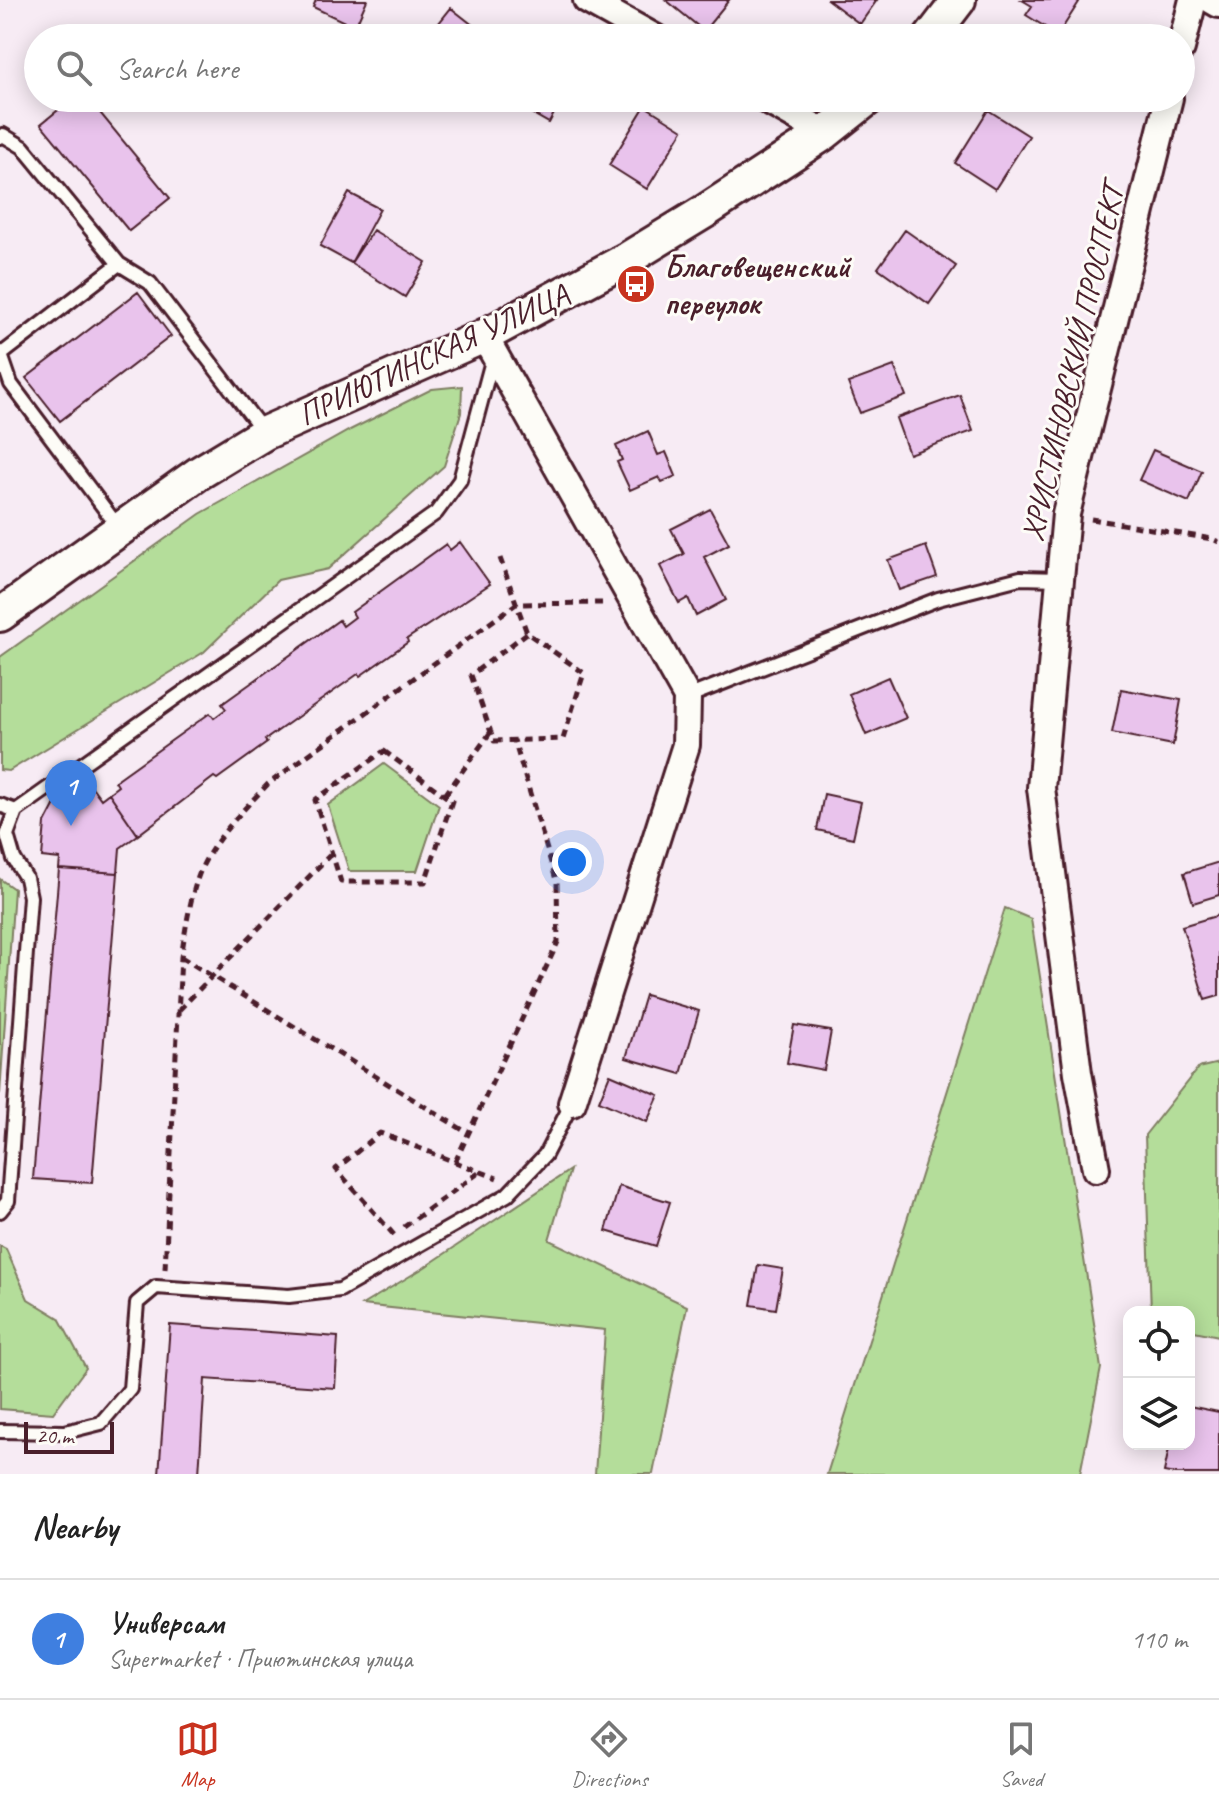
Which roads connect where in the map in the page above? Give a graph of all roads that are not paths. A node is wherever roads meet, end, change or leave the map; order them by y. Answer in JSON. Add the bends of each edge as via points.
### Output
{"nodes":[{"id":1,"x":587,"y":0,"type":"edge"},
{"id":2,"x":959,"y":0,"type":"edge"},
{"id":3,"x":1193,"y":0,"type":"edge"},
{"id":4,"x":1212,"y":0,"type":"edge"},
{"id":5,"x":1219,"y":4,"type":"edge"},
{"id":6,"x":630,"y":24,"type":"edge"},
{"id":7,"x":941,"y":24,"type":"edge"},
{"id":8,"x":1187,"y":24,"type":"edge"},
{"id":9,"x":788,"y":112,"type":"edge"},
{"id":10,"x":851,"y":112,"type":"edge"},
{"id":11,"x":1166,"y":112,"type":"edge"},
{"id":12,"x":825,"y":133,"type":"junction"},
{"id":13,"x":0,"y":137,"type":"edge"},
{"id":14,"x":119,"y":264,"type":"junction"},
{"id":15,"x":489,"y":345,"type":"junction"},
{"id":16,"x":1,"y":353,"type":"edge"},
{"id":17,"x":265,"y":433,"type":"junction"},
{"id":18,"x":119,"y":528,"type":"junction"},
{"id":19,"x":1060,"y":579,"type":"junction"},
{"id":20,"x":0,"y":615,"type":"edge"},
{"id":21,"x":687,"y":697,"type":"junction"},
{"id":22,"x":0,"y":805,"type":"edge"},
{"id":23,"x":16,"y":811,"type":"junction"},
{"id":24,"x":572,"y":1103,"type":"joint"},
{"id":25,"x":1096,"y":1169,"type":"dead end"},
{"id":26,"x":0,"y":1211,"type":"edge"},
{"id":27,"x":0,"y":1431,"type":"edge"}],
"edges":[{"from":1,"to":6,"type":"street"},
{"from":2,"to":7,"type":"street"},
{"from":3,"to":8,"type":"street"},
{"from":4,"to":5,"type":"street"},
{"from":9,"to":12,"type":"street"},
{"from":10,"to":12,"type":"street","name":"ПРИЮТИНСКАЯ УЛИЦА"},
{"from":11,"to":19,"type":"street","name":"ХРИСТИНОВСКИЙ ПРОСПЕКТ","via":[[1066,514]]},
{"from":12,"to":15,"type":"street","name":"ПРИЮТИНСКАЯ УЛИЦА"},
{"from":13,"to":14,"type":"lane","via":[[23,147]]},
{"from":14,"to":16,"type":"lane"},
{"from":14,"to":17,"type":"lane","via":[[150,283]]},
{"from":15,"to":17,"type":"street","name":"ПРИЮТИНСКАЯ УЛИЦА"},
{"from":15,"to":21,"type":"street"},
{"from":15,"to":23,"type":"lane","via":[[460,480],[436,513]]},
{"from":16,"to":18,"type":"lane","via":[[11,384]]},
{"from":17,"to":18,"type":"street","name":"ПРИЮТИНСКАЯ УЛИЦА"},
{"from":18,"to":20,"type":"street","name":"ПРИЮТИНСКАЯ УЛИЦА"},
{"from":19,"to":21,"type":"lane","via":[[1020,578],[938,599]]},
{"from":19,"to":25,"type":"street","name":"ХРИСТИНОВСКИЙ ПРОСПЕКТ","via":[[1041,788],[1078,1073]]},
{"from":21,"to":24,"type":"street","via":[[686,745]]},
{"from":22,"to":23,"type":"lane"},
{"from":23,"to":26,"type":"lane","via":[[7,835],[30,897],[8,1201]]},
{"from":24,"to":27,"type":"lane","via":[[545,1155],[507,1195],[340,1290],[289,1296],[156,1287],[137,1303],[130,1389],[101,1423],[65,1432]]}]}
